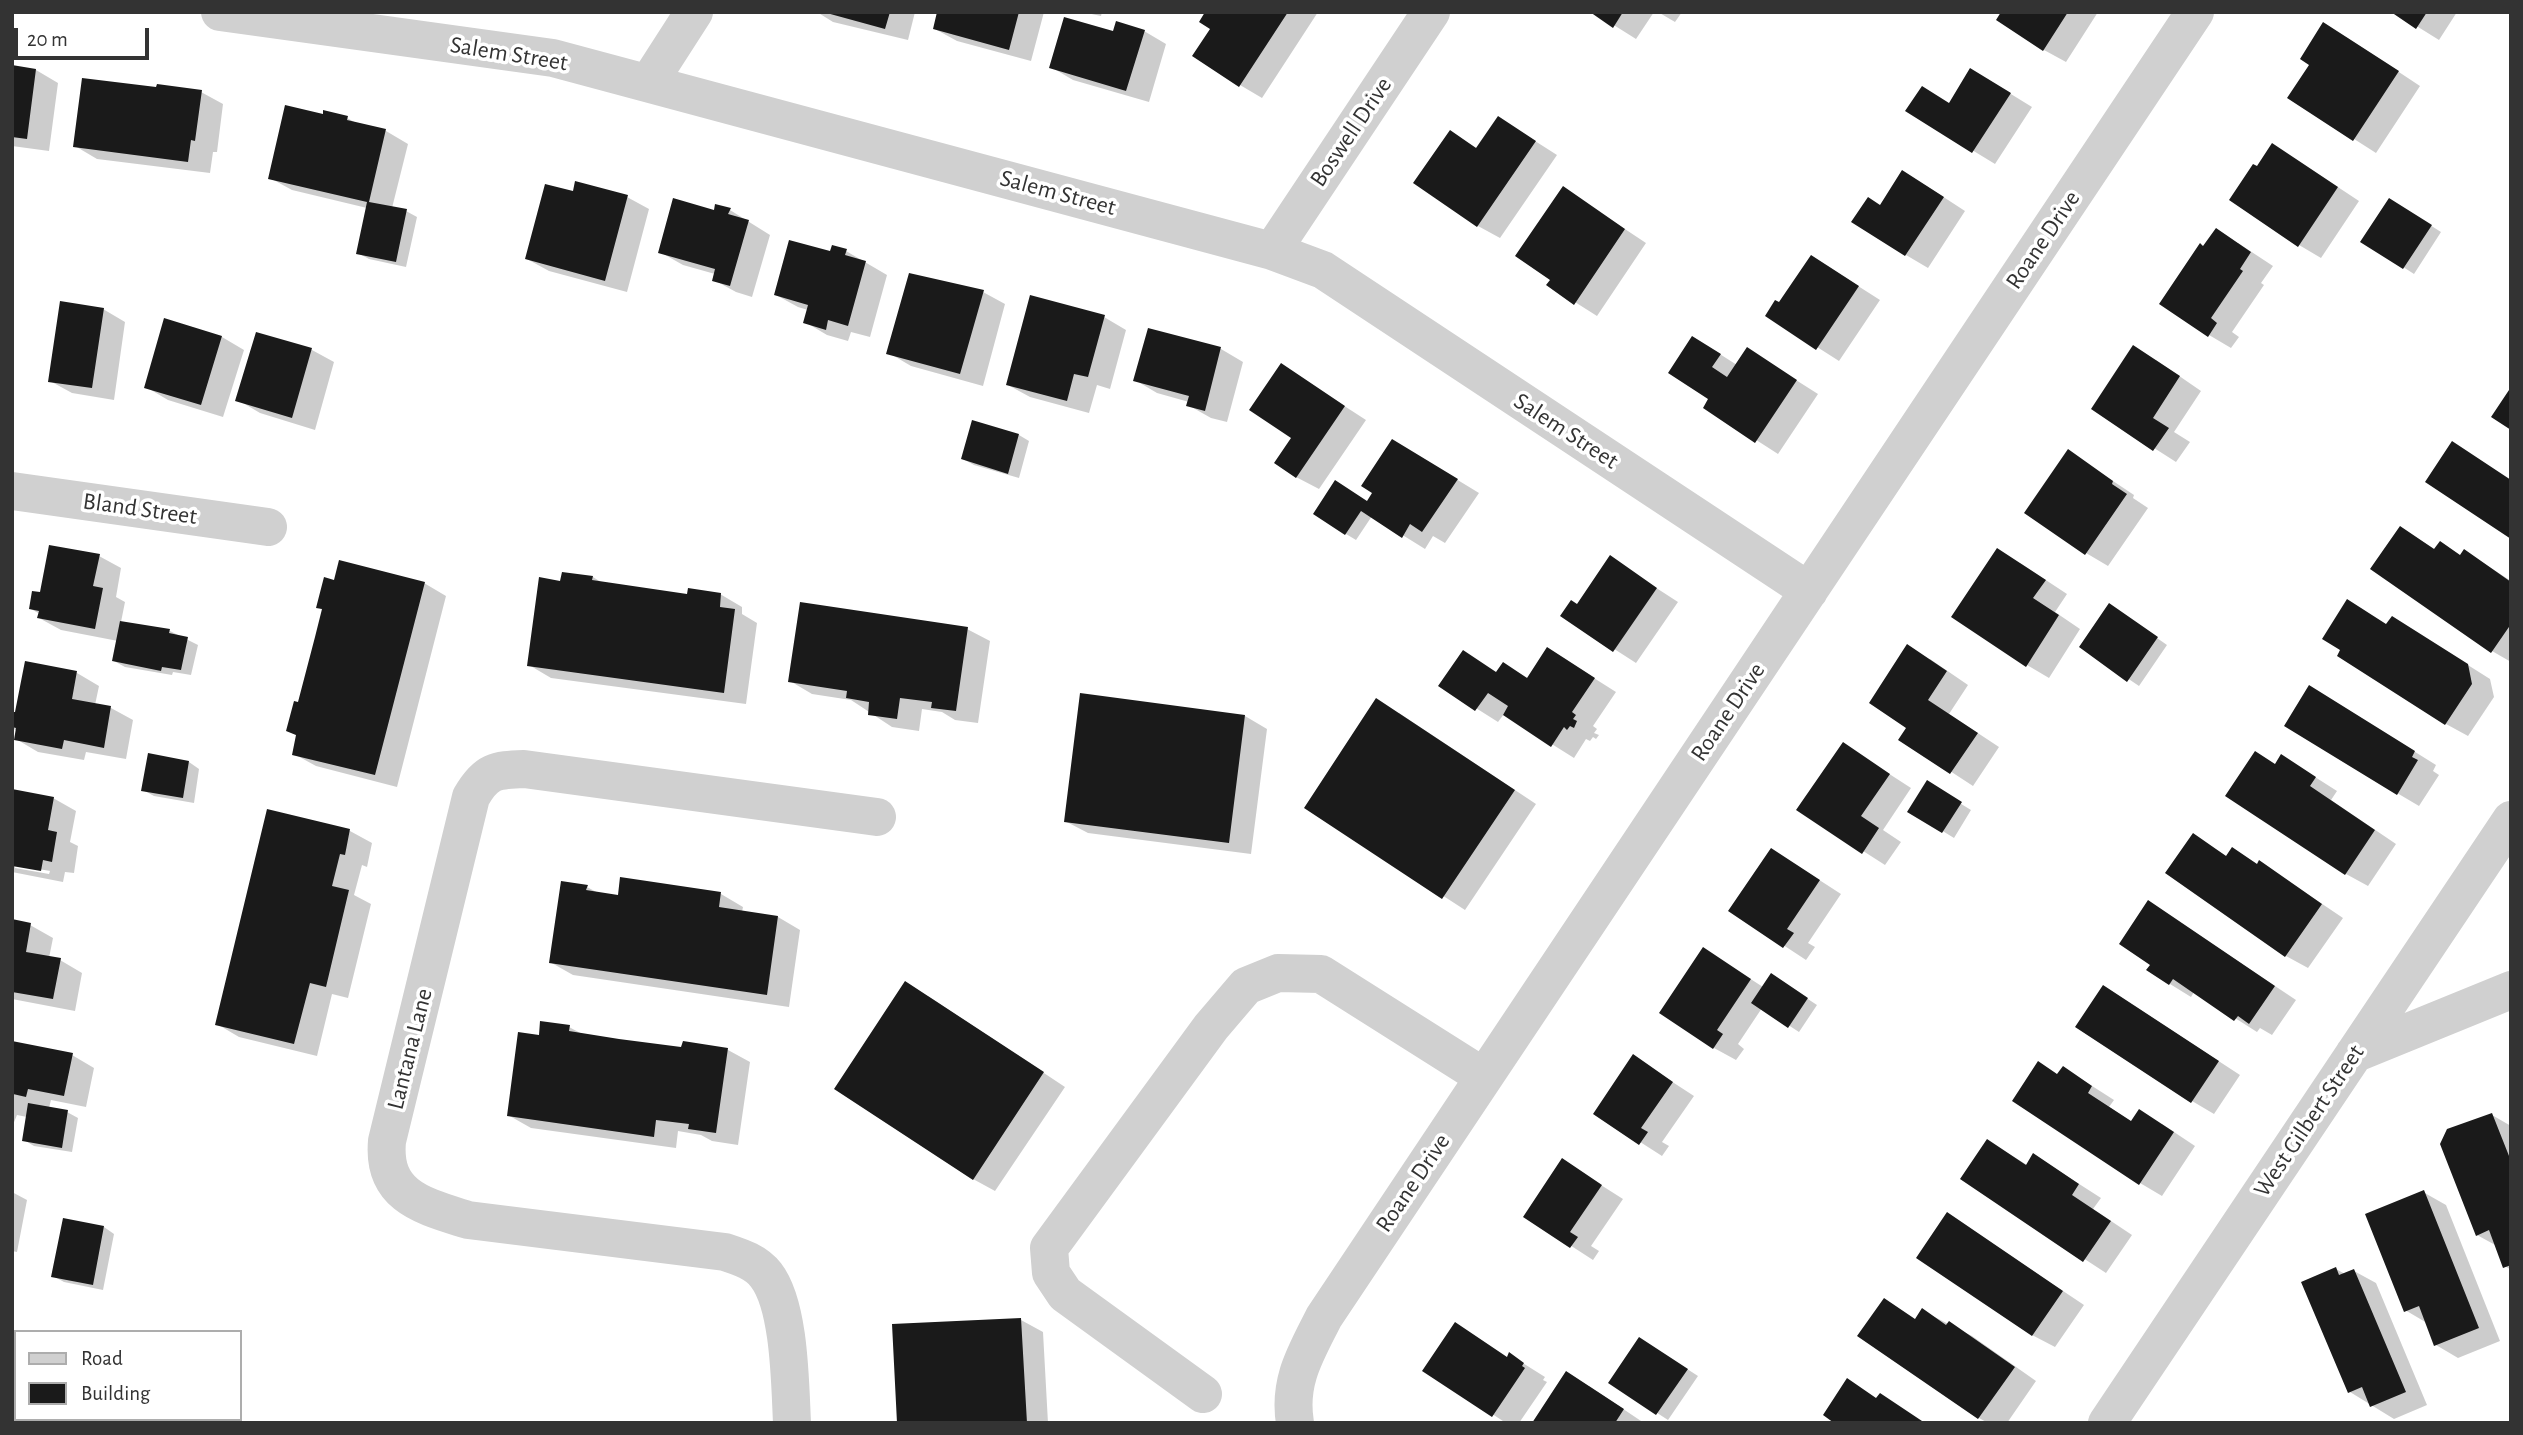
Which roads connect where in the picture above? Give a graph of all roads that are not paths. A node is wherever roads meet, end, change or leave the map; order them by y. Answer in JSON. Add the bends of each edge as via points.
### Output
{"nodes":[{"id":1,"x":220,"y":12,"type":"edge"},
{"id":2,"x":694,"y":12,"type":"edge"},
{"id":3,"x":1431,"y":12,"type":"edge"},
{"id":4,"x":2195,"y":12,"type":"edge"},
{"id":5,"x":649,"y":82,"type":"junction"},
{"id":6,"x":1272,"y":251,"type":"junction"},
{"id":7,"x":12,"y":491,"type":"edge"},
{"id":8,"x":268,"y":527,"type":"dead end"},
{"id":9,"x":1809,"y":591,"type":"junction"},
{"id":10,"x":877,"y":817,"type":"dead end"},
{"id":11,"x":2511,"y":820,"type":"edge"},
{"id":12,"x":2511,"y":990,"type":"edge"},
{"id":13,"x":2354,"y":1054,"type":"junction"},
{"id":14,"x":1484,"y":1077,"type":"junction"},
{"id":15,"x":1203,"y":1394,"type":"dead end"},
{"id":16,"x":792,"y":1423,"type":"edge"},
{"id":17,"x":1295,"y":1423,"type":"edge"},
{"id":18,"x":2108,"y":1423,"type":"edge"}],
"edges":[{"from":1,"to":5,"type":"street","name":"Salem Street","via":[[553,58]]},
{"from":2,"to":5,"type":"street"},
{"from":3,"to":6,"type":"street","name":"Boswell Drive"},
{"from":4,"to":9,"type":"street","name":"Roane Drive"},
{"from":5,"to":6,"type":"street","name":"Salem Street"},
{"from":6,"to":9,"type":"street","name":"Salem Street","via":[[1323,270]]},
{"from":7,"to":8,"type":"street","name":"Bland Street"},
{"from":9,"to":14,"type":"street","name":"Roane Drive"},
{"from":10,"to":16,"type":"street","name":"Lantana Lane","via":[[524,769],[492,772],[471,797],[387,1141],[386,1161],[392,1179],[409,1197],[435,1210],[468,1220],[724,1252],[747,1259],[766,1275],[777,1298],[788,1350]]},
{"from":11,"to":13,"type":"street","name":"West Gilbert Street"},
{"from":12,"to":13,"type":"street"},
{"from":13,"to":18,"type":"street","name":"West Gilbert Street"},
{"from":14,"to":15,"type":"street","via":[[1321,974],[1278,973],[1246,986],[1049,1248],[1051,1273],[1065,1294]]},
{"from":14,"to":17,"type":"street","name":"Roane Drive","via":[[1324,1317],[1297,1369]]}]}
